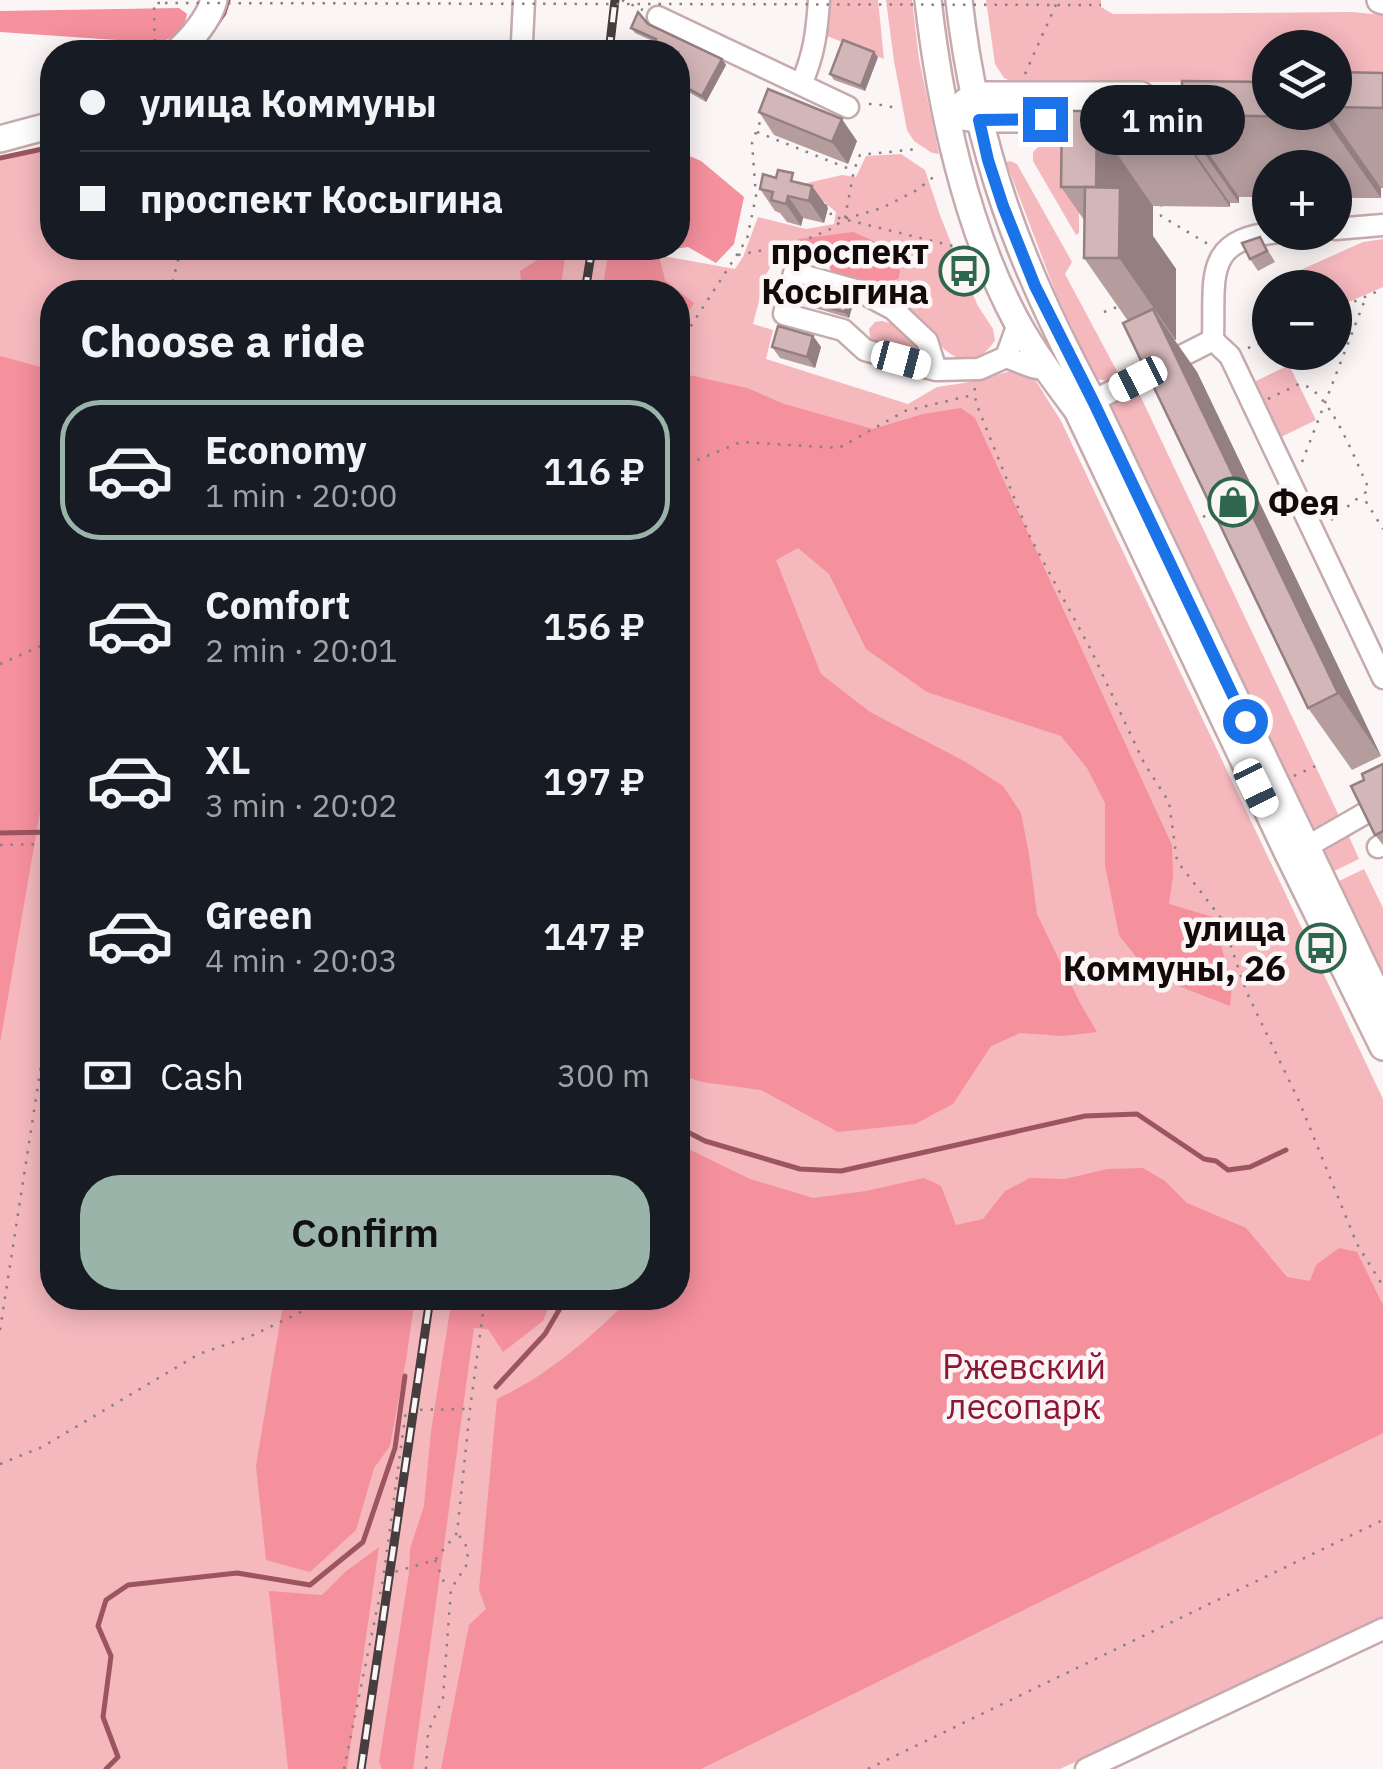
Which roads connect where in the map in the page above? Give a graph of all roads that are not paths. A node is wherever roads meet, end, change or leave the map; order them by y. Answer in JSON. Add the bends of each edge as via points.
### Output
{"nodes":[{"id":1,"x":214,"y":0,"type":"edge"},
{"id":2,"x":524,"y":0,"type":"edge"},
{"id":3,"x":818,"y":0,"type":"edge"},
{"id":4,"x":928,"y":0,"type":"edge"},
{"id":5,"x":959,"y":0,"type":"edge"},
{"id":6,"x":658,"y":17,"type":"road end"},
{"id":7,"x":191,"y":40,"type":"edge"},
{"id":8,"x":522,"y":40,"type":"edge"},
{"id":9,"x":801,"y":84,"type":"junction"},
{"id":10,"x":1172,"y":96,"type":"edge"},
{"id":11,"x":848,"y":107,"type":"road end"},
{"id":12,"x":977,"y":107,"type":"junction"},
{"id":13,"x":948,"y":115,"type":"junction"},
{"id":14,"x":1149,"y":119,"type":"edge"},
{"id":15,"x":40,"y":128,"type":"edge"},
{"id":16,"x":0,"y":139,"type":"edge"},
{"id":17,"x":1383,"y":225,"type":"edge"},
{"id":18,"x":1352,"y":227,"type":"edge"},
{"id":19,"x":1252,"y":236,"type":"edge"},
{"id":20,"x":1018,"y":324,"type":"junction"},
{"id":21,"x":1213,"y":340,"type":"junction"},
{"id":22,"x":1006,"y":357,"type":"junction"},
{"id":23,"x":936,"y":370,"type":"junction"},
{"id":24,"x":1047,"y":370,"type":"junction"},
{"id":25,"x":1093,"y":401,"type":"junction"},
{"id":26,"x":1383,"y":678,"type":"edge"},
{"id":27,"x":1383,"y":803,"type":"edge"},
{"id":28,"x":1298,"y":852,"type":"junction"},
{"id":29,"x":1383,"y":1006,"type":"edge"},
{"id":30,"x":1383,"y":1047,"type":"edge"},
{"id":31,"x":1383,"y":1629,"type":"edge"},
{"id":32,"x":1086,"y":1769,"type":"edge"}],
"edges":[{"from":1,"to":7,"type":"main road"},
{"from":2,"to":8,"type":"street"},
{"from":3,"to":9,"type":"street","via":[[816,42]]},
{"from":4,"to":13,"type":"main road"},
{"from":5,"to":12,"type":"main road"},
{"from":6,"to":9,"type":"street"},
{"from":9,"to":11,"type":"street"},
{"from":10,"to":12,"type":"main road"},
{"from":12,"to":13,"type":"main road"},
{"from":12,"to":14,"type":"main road"},
{"from":12,"to":25,"type":"main road","via":[[1024,262]]},
{"from":13,"to":20,"type":"main road","via":[[971,213]]},
{"from":15,"to":16,"type":"main road"},
{"from":17,"to":18,"type":"street"},
{"from":19,"to":21,"type":"street","via":[[1223,252]]},
{"from":20,"to":22,"type":"street"},
{"from":20,"to":24,"type":"main road"},
{"from":21,"to":25,"type":"street"},
{"from":21,"to":26,"type":"street","via":[[1230,356]]},
{"from":22,"to":23,"type":"street","via":[[978,370]]},
{"from":22,"to":24,"type":"street"},
{"from":23,"to":23,"type":"street","via":[[927,341],[892,309],[794,273],[784,314],[821,317],[866,350]]},
{"from":24,"to":28,"type":"main road","via":[[1077,410]]},
{"from":25,"to":28,"type":"main road"},
{"from":27,"to":28,"type":"street"},
{"from":28,"to":29,"type":"main road"},
{"from":28,"to":30,"type":"main road"},
{"from":31,"to":32,"type":"street"}]}
